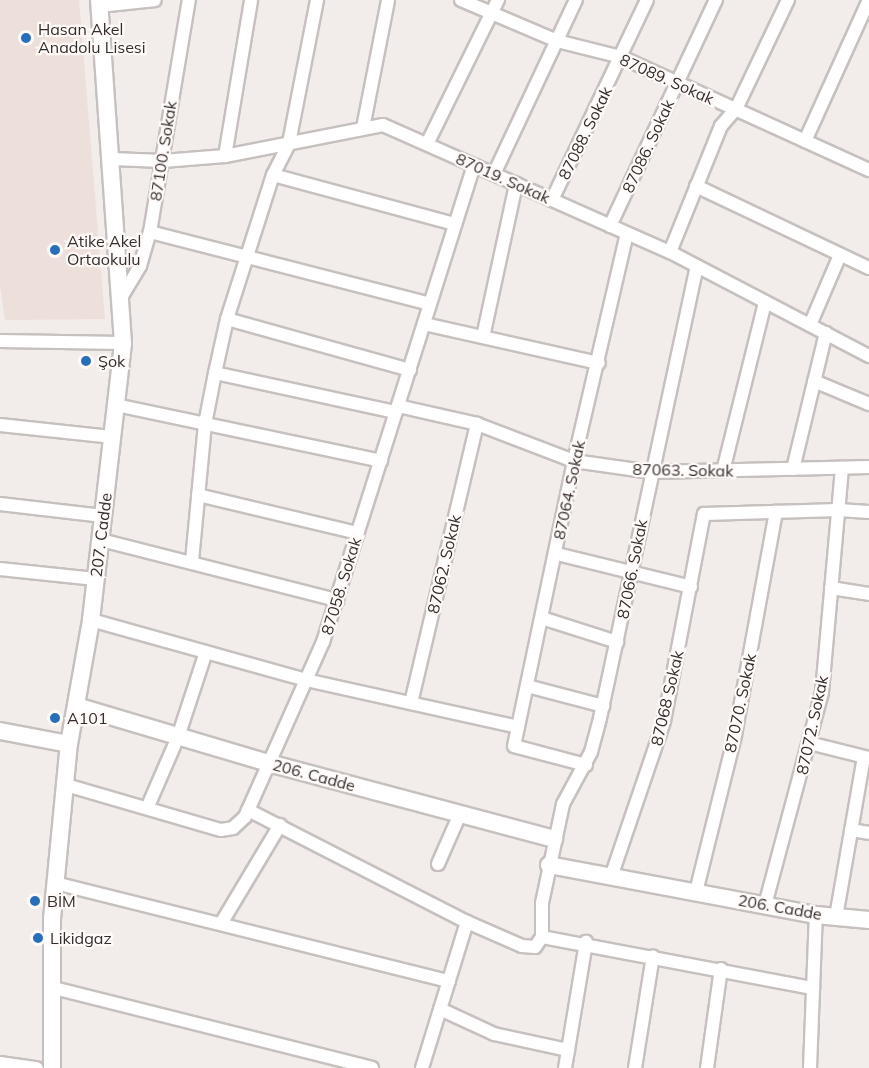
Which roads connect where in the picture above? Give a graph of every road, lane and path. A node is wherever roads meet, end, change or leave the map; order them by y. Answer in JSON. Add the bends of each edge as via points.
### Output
{"nodes":[{"id":1,"x":154,"y":0,"type":"edge"},
{"id":2,"x":189,"y":0,"type":"edge"},
{"id":3,"x":251,"y":0,"type":"edge"},
{"id":4,"x":317,"y":0,"type":"edge"},
{"id":5,"x":388,"y":0,"type":"edge"},
{"id":6,"x":461,"y":0,"type":"edge"},
{"id":7,"x":498,"y":0,"type":"edge"},
{"id":8,"x":576,"y":0,"type":"edge"},
{"id":9,"x":647,"y":0,"type":"edge"},
{"id":10,"x":716,"y":0,"type":"edge"},
{"id":11,"x":788,"y":0,"type":"edge"},
{"id":12,"x":869,"y":0,"type":"edge"},
{"id":13,"x":99,"y":3,"type":"edge"},
{"id":14,"x":490,"y":16,"type":"junction"},
{"id":15,"x":557,"y":41,"type":"junction"},
{"id":16,"x":621,"y":57,"type":"junction"},
{"id":17,"x":677,"y":83,"type":"junction"},
{"id":18,"x":736,"y":110,"type":"junction"},
{"id":19,"x":363,"y":128,"type":"junction"},
{"id":20,"x":805,"y":141,"type":"junction"},
{"id":21,"x":289,"y":143,"type":"junction"},
{"id":22,"x":427,"y":144,"type":"junction"},
{"id":23,"x":225,"y":156,"type":"junction"},
{"id":24,"x":112,"y":159,"type":"junction"},
{"id":25,"x":163,"y":161,"type":"junction"},
{"id":26,"x":474,"y":165,"type":"junction"},
{"id":27,"x":869,"y":170,"type":"edge"},
{"id":28,"x":494,"y":174,"type":"junction"},
{"id":29,"x":273,"y":175,"type":"junction"},
{"id":30,"x":516,"y":184,"type":"junction"},
{"id":31,"x":696,"y":186,"type":"junction"},
{"id":32,"x":552,"y":200,"type":"junction"},
{"id":33,"x":455,"y":225,"type":"junction"},
{"id":34,"x":610,"y":226,"type":"junction"},
{"id":35,"x":150,"y":232,"type":"junction"},
{"id":36,"x":627,"y":234,"type":"junction"},
{"id":37,"x":670,"y":252,"type":"junction"},
{"id":38,"x":249,"y":255,"type":"junction"},
{"id":39,"x":840,"y":255,"type":"junction"},
{"id":40,"x":697,"y":266,"type":"junction"},
{"id":41,"x":869,"y":268,"type":"edge"},
{"id":42,"x":122,"y":297,"type":"junction"},
{"id":43,"x":765,"y":302,"type":"junction"},
{"id":44,"x":430,"y":304,"type":"junction"},
{"id":45,"x":227,"y":319,"type":"junction"},
{"id":46,"x":424,"y":324,"type":"junction"},
{"id":47,"x":810,"y":325,"type":"junction"},
{"id":48,"x":826,"y":333,"type":"junction"},
{"id":49,"x":483,"y":337,"type":"junction"},
{"id":50,"x":0,"y":341,"type":"edge"},
{"id":51,"x":123,"y":343,"type":"junction"},
{"id":52,"x":869,"y":356,"type":"edge"},
{"id":53,"x":599,"y":363,"type":"junction"},
{"id":54,"x":410,"y":370,"type":"junction"},
{"id":55,"x":215,"y":373,"type":"junction"},
{"id":56,"x":814,"y":381,"type":"junction"},
{"id":57,"x":869,"y":404,"type":"edge"},
{"id":58,"x":116,"y":405,"type":"junction"},
{"id":59,"x":397,"y":409,"type":"junction"},
{"id":60,"x":205,"y":424,"type":"junction"},
{"id":61,"x":477,"y":424,"type":"junction"},
{"id":62,"x":0,"y":425,"type":"edge"},
{"id":63,"x":113,"y":437,"type":"junction"},
{"id":64,"x":381,"y":461,"type":"junction"},
{"id":65,"x":574,"y":461,"type":"junction"},
{"id":66,"x":869,"y":467,"type":"edge"},
{"id":67,"x":842,"y":468,"type":"junction"},
{"id":68,"x":793,"y":469,"type":"junction"},
{"id":69,"x":723,"y":471,"type":"junction"},
{"id":70,"x":651,"y":472,"type":"junction"},
{"id":71,"x":198,"y":495,"type":"junction"},
{"id":72,"x":0,"y":504,"type":"edge"},
{"id":73,"x":838,"y":510,"type":"junction"},
{"id":74,"x":776,"y":512,"type":"junction"},
{"id":75,"x":869,"y":512,"type":"edge"},
{"id":76,"x":103,"y":516,"type":"junction"},
{"id":77,"x":358,"y":533,"type":"junction"},
{"id":78,"x":101,"y":540,"type":"junction"},
{"id":79,"x":556,"y":554,"type":"junction"},
{"id":80,"x":192,"y":561,"type":"junction"},
{"id":81,"x":0,"y":569,"type":"edge"},
{"id":82,"x":632,"y":574,"type":"junction"},
{"id":83,"x":95,"y":579,"type":"junction"},
{"id":84,"x":691,"y":587,"type":"junction"},
{"id":85,"x":831,"y":588,"type":"junction"},
{"id":86,"x":869,"y":594,"type":"edge"},
{"id":87,"x":337,"y":600,"type":"junction"},
{"id":88,"x":542,"y":618,"type":"junction"},
{"id":89,"x":91,"y":620,"type":"junction"},
{"id":90,"x":617,"y":642,"type":"junction"},
{"id":91,"x":206,"y":652,"type":"junction"},
{"id":92,"x":306,"y":680,"type":"junction"},
{"id":93,"x":527,"y":686,"type":"junction"},
{"id":94,"x":411,"y":703,"type":"junction"},
{"id":95,"x":76,"y":706,"type":"junction"},
{"id":96,"x":603,"y":706,"type":"junction"},
{"id":97,"x":518,"y":727,"type":"junction"},
{"id":98,"x":0,"y":731,"type":"edge"},
{"id":99,"x":178,"y":737,"type":"junction"},
{"id":100,"x":809,"y":743,"type":"junction"},
{"id":101,"x":69,"y":744,"type":"junction"},
{"id":102,"x":867,"y":757,"type":"edge"},
{"id":103,"x":269,"y":763,"type":"junction"},
{"id":104,"x":586,"y":765,"type":"junction"},
{"id":105,"x":66,"y":785,"type":"junction"},
{"id":106,"x":148,"y":806,"type":"junction"},
{"id":107,"x":248,"y":810,"type":"junction"},
{"id":108,"x":460,"y":814,"type":"junction"},
{"id":109,"x":280,"y":825,"type":"junction"},
{"id":110,"x":851,"y":831,"type":"junction"},
{"id":111,"x":869,"y":833,"type":"edge"},
{"id":112,"x":554,"y":839,"type":"junction"},
{"id":113,"x":438,"y":864,"type":"dead end"},
{"id":114,"x":549,"y":865,"type":"junction"},
{"id":115,"x":612,"y":877,"type":"junction"},
{"id":116,"x":55,"y":883,"type":"junction"},
{"id":117,"x":696,"y":892,"type":"junction"},
{"id":118,"x":765,"y":905,"type":"junction"},
{"id":119,"x":816,"y":915,"type":"junction"},
{"id":120,"x":836,"y":917,"type":"junction"},
{"id":121,"x":869,"y":920,"type":"edge"},
{"id":122,"x":222,"y":922,"type":"junction"},
{"id":123,"x":467,"y":922,"type":"junction"},
{"id":124,"x":542,"y":937,"type":"junction"},
{"id":125,"x":586,"y":942,"type":"junction"},
{"id":126,"x":653,"y":956,"type":"junction"},
{"id":127,"x":721,"y":969,"type":"junction"},
{"id":128,"x":449,"y":981,"type":"junction"},
{"id":129,"x":50,"y":987,"type":"junction"},
{"id":130,"x":813,"y":988,"type":"junction"},
{"id":131,"x":440,"y":1009,"type":"junction"},
{"id":132,"x":568,"y":1050,"type":"junction"},
{"id":133,"x":0,"y":1063,"type":"edge"},
{"id":134,"x":37,"y":1068,"type":"edge"},
{"id":135,"x":52,"y":1068,"type":"edge"},
{"id":136,"x":372,"y":1068,"type":"edge"},
{"id":137,"x":422,"y":1068,"type":"edge"},
{"id":138,"x":565,"y":1068,"type":"edge"},
{"id":139,"x":635,"y":1068,"type":"edge"},
{"id":140,"x":707,"y":1068,"type":"edge"},
{"id":141,"x":810,"y":1068,"type":"edge"}],
"edges":[{"from":1,"to":13,"type":"street"},
{"from":2,"to":25,"type":"street","name":"87100. Sokak"},
{"from":3,"to":23,"type":"street"},
{"from":4,"to":21,"type":"street"},
{"from":5,"to":19,"type":"street"},
{"from":6,"to":14,"type":"street","name":"87089. Sokak"},
{"from":7,"to":14,"type":"street"},
{"from":8,"to":15,"type":"street"},
{"from":9,"to":16,"type":"street","name":"87088. Sokak"},
{"from":10,"to":17,"type":"street","name":"87086. Sokak"},
{"from":11,"to":18,"type":"street"},
{"from":12,"to":20,"type":"street"},
{"from":13,"to":24,"type":"street","name":"207. Cadde"},
{"from":14,"to":15,"type":"street","name":"87089. Sokak"},
{"from":14,"to":22,"type":"street"},
{"from":15,"to":16,"type":"street","name":"87089. Sokak"},
{"from":15,"to":28,"type":"street"},
{"from":16,"to":17,"type":"street","name":"87089. Sokak"},
{"from":16,"to":32,"type":"street","name":"87088. Sokak"},
{"from":17,"to":18,"type":"street","name":"87089. Sokak"},
{"from":17,"to":34,"type":"street","name":"87086. Sokak"},
{"from":18,"to":20,"type":"street","name":"87089. Sokak"},
{"from":18,"to":31,"type":"street","via":[[721,126]]},
{"from":19,"to":21,"type":"street","name":"87019. Sokak"},
{"from":19,"to":22,"type":"street","name":"87019. Sokak","via":[[383,125]]},
{"from":20,"to":27,"type":"street","name":"87089. Sokak"},
{"from":21,"to":23,"type":"street","name":"87019. Sokak"},
{"from":21,"to":29,"type":"street"},
{"from":22,"to":26,"type":"street","name":"87019. Sokak"},
{"from":23,"to":25,"type":"street","name":"87019. Sokak"},
{"from":24,"to":25,"type":"street","name":"87019. Sokak"},
{"from":24,"to":42,"type":"street","name":"207. Cadde"},
{"from":25,"to":35,"type":"street","name":"87100. Sokak"},
{"from":26,"to":28,"type":"street","name":"87019. Sokak"},
{"from":26,"to":33,"type":"street","name":"87058. Sokak"},
{"from":28,"to":30,"type":"street","name":"87019. Sokak"},
{"from":29,"to":33,"type":"street"},
{"from":29,"to":38,"type":"street"},
{"from":30,"to":32,"type":"street","name":"87019. Sokak"},
{"from":30,"to":49,"type":"street"},
{"from":31,"to":37,"type":"street"},
{"from":31,"to":39,"type":"street"},
{"from":32,"to":34,"type":"street","name":"87019. Sokak"},
{"from":33,"to":44,"type":"street","name":"87058. Sokak"},
{"from":34,"to":36,"type":"street","name":"87019. Sokak"},
{"from":35,"to":38,"type":"street"},
{"from":35,"to":42,"type":"street","name":"87100. Sokak","via":[[140,266]]},
{"from":36,"to":37,"type":"street","name":"87019. Sokak"},
{"from":36,"to":53,"type":"street","name":"87064. Sokak"},
{"from":37,"to":40,"type":"street","name":"87019. Sokak"},
{"from":38,"to":44,"type":"street"},
{"from":38,"to":45,"type":"street"},
{"from":39,"to":41,"type":"street"},
{"from":39,"to":47,"type":"street"},
{"from":40,"to":43,"type":"street","name":"87019. Sokak"},
{"from":40,"to":70,"type":"street","name":"87066. Sokak"},
{"from":42,"to":51,"type":"street","name":"207. Cadde"},
{"from":43,"to":47,"type":"street","name":"87019. Sokak"},
{"from":43,"to":69,"type":"street"},
{"from":44,"to":46,"type":"street","name":"87058. Sokak"},
{"from":45,"to":54,"type":"street"},
{"from":45,"to":55,"type":"street"},
{"from":46,"to":49,"type":"street"},
{"from":46,"to":54,"type":"street","name":"87058. Sokak"},
{"from":47,"to":48,"type":"street","name":"87019. Sokak"},
{"from":48,"to":52,"type":"street","name":"87019. Sokak"},
{"from":48,"to":56,"type":"street"},
{"from":49,"to":53,"type":"street"},
{"from":50,"to":51,"type":"street"},
{"from":51,"to":58,"type":"street","name":"207. Cadde"},
{"from":53,"to":65,"type":"street","name":"87064. Sokak"},
{"from":54,"to":59,"type":"street","name":"87058. Sokak"},
{"from":55,"to":59,"type":"street","name":"87063. Sokak"},
{"from":55,"to":60,"type":"street"},
{"from":56,"to":57,"type":"street"},
{"from":56,"to":68,"type":"street"},
{"from":58,"to":60,"type":"street"},
{"from":58,"to":63,"type":"street","name":"207. Cadde"},
{"from":59,"to":61,"type":"street","name":"87063. Sokak"},
{"from":59,"to":64,"type":"street","name":"87058. Sokak"},
{"from":60,"to":64,"type":"street"},
{"from":60,"to":71,"type":"street"},
{"from":61,"to":65,"type":"street","name":"87063. Sokak"},
{"from":61,"to":94,"type":"street","name":"87062. Sokak"},
{"from":62,"to":63,"type":"street"},
{"from":63,"to":76,"type":"street","name":"207. Cadde"},
{"from":64,"to":77,"type":"street","name":"87058. Sokak"},
{"from":65,"to":70,"type":"street","name":"87063. Sokak"},
{"from":65,"to":79,"type":"street","name":"87064. Sokak"},
{"from":66,"to":67,"type":"street","name":"87063. Sokak"},
{"from":67,"to":68,"type":"street","name":"87063. Sokak"},
{"from":67,"to":73,"type":"street","name":"87072. Sokak"},
{"from":68,"to":69,"type":"street","name":"87063. Sokak"},
{"from":69,"to":70,"type":"street","name":"87063. Sokak"},
{"from":70,"to":82,"type":"street","name":"87066. Sokak"},
{"from":71,"to":77,"type":"street"},
{"from":71,"to":80,"type":"street"},
{"from":72,"to":76,"type":"street"},
{"from":73,"to":74,"type":"street"},
{"from":73,"to":75,"type":"street"},
{"from":73,"to":85,"type":"street","name":"87072. Sokak"},
{"from":74,"to":84,"type":"street","name":"87068 Sokak","via":[[704,514]]},
{"from":74,"to":117,"type":"street","name":"87070. Sokak","via":[[735,735]]},
{"from":76,"to":78,"type":"street","name":"207. Cadde"},
{"from":77,"to":87,"type":"street","name":"87058. Sokak"},
{"from":78,"to":80,"type":"street"},
{"from":78,"to":83,"type":"street","name":"207. Cadde"},
{"from":79,"to":82,"type":"street"},
{"from":79,"to":88,"type":"street","name":"87064. Sokak"},
{"from":80,"to":87,"type":"street"},
{"from":81,"to":83,"type":"street"},
{"from":82,"to":84,"type":"street"},
{"from":82,"to":90,"type":"street","name":"87066. Sokak"},
{"from":83,"to":89,"type":"street","name":"207. Cadde"},
{"from":84,"to":115,"type":"street","name":"87068 Sokak","via":[[664,722]]},
{"from":85,"to":86,"type":"street"},
{"from":85,"to":100,"type":"street","name":"87072. Sokak","via":[[822,692]]},
{"from":87,"to":92,"type":"street","name":"87058. Sokak"},
{"from":88,"to":90,"type":"street"},
{"from":88,"to":93,"type":"street","name":"87064. Sokak"},
{"from":89,"to":91,"type":"street"},
{"from":89,"to":95,"type":"street","name":"207. Cadde"},
{"from":90,"to":96,"type":"street","name":"87066. Sokak"},
{"from":91,"to":92,"type":"street"},
{"from":91,"to":99,"type":"street"},
{"from":92,"to":94,"type":"street"},
{"from":92,"to":103,"type":"street","name":"87058. Sokak"},
{"from":93,"to":96,"type":"street"},
{"from":93,"to":97,"type":"street","name":"87064. Sokak"},
{"from":94,"to":97,"type":"street"},
{"from":95,"to":99,"type":"street","name":"206. Cadde"},
{"from":95,"to":101,"type":"street","name":"207. Cadde"},
{"from":96,"to":104,"type":"street","name":"87066. Sokak"},
{"from":97,"to":104,"type":"street","name":"87064. Sokak","via":[[514,746]]},
{"from":98,"to":101,"type":"street"},
{"from":99,"to":103,"type":"street","name":"206. Cadde"},
{"from":99,"to":106,"type":"street"},
{"from":100,"to":102,"type":"street"},
{"from":100,"to":118,"type":"street","name":"87072. Sokak"},
{"from":101,"to":105,"type":"street","name":"207. Cadde"},
{"from":102,"to":110,"type":"street"},
{"from":103,"to":107,"type":"street","name":"87058. Sokak"},
{"from":103,"to":108,"type":"street","name":"206. Cadde"},
{"from":104,"to":112,"type":"street","name":"87066. Sokak","via":[[564,804]]},
{"from":105,"to":106,"type":"street","name":"87058. Sokak"},
{"from":105,"to":116,"type":"street","name":"207. Cadde"},
{"from":106,"to":107,"type":"street","name":"87058. Sokak","via":[[221,830],[233,828]]},
{"from":107,"to":109,"type":"street"},
{"from":108,"to":112,"type":"street","name":"206. Cadde"},
{"from":108,"to":113,"type":"street"},
{"from":109,"to":122,"type":"street"},
{"from":109,"to":123,"type":"street"},
{"from":110,"to":111,"type":"street"},
{"from":110,"to":120,"type":"street"},
{"from":112,"to":114,"type":"street","name":"87066. Sokak"},
{"from":114,"to":115,"type":"street","name":"206. Cadde"},
{"from":114,"to":124,"type":"street","name":"87066. Sokak","via":[[542,903]]},
{"from":115,"to":117,"type":"street","name":"206. Cadde"},
{"from":116,"to":122,"type":"street"},
{"from":116,"to":129,"type":"street","name":"207. Cadde"},
{"from":117,"to":118,"type":"street","name":"206. Cadde"},
{"from":118,"to":119,"type":"street","name":"206. Cadde"},
{"from":119,"to":120,"type":"street","name":"206. Cadde"},
{"from":119,"to":130,"type":"street"},
{"from":120,"to":121,"type":"street","name":"206. Cadde"},
{"from":122,"to":128,"type":"street"},
{"from":123,"to":124,"type":"street","via":[[522,946],[535,947]]},
{"from":123,"to":128,"type":"street"},
{"from":124,"to":125,"type":"street"},
{"from":125,"to":126,"type":"street"},
{"from":125,"to":132,"type":"street"},
{"from":126,"to":127,"type":"street"},
{"from":126,"to":139,"type":"street"},
{"from":127,"to":130,"type":"street"},
{"from":127,"to":140,"type":"street"},
{"from":128,"to":131,"type":"street"},
{"from":129,"to":135,"type":"street","name":"207. Cadde"},
{"from":129,"to":136,"type":"street"},
{"from":130,"to":141,"type":"street"},
{"from":131,"to":132,"type":"street","via":[[494,1034]]},
{"from":131,"to":137,"type":"street"},
{"from":132,"to":138,"type":"street"},
{"from":133,"to":134,"type":"street"}]}
